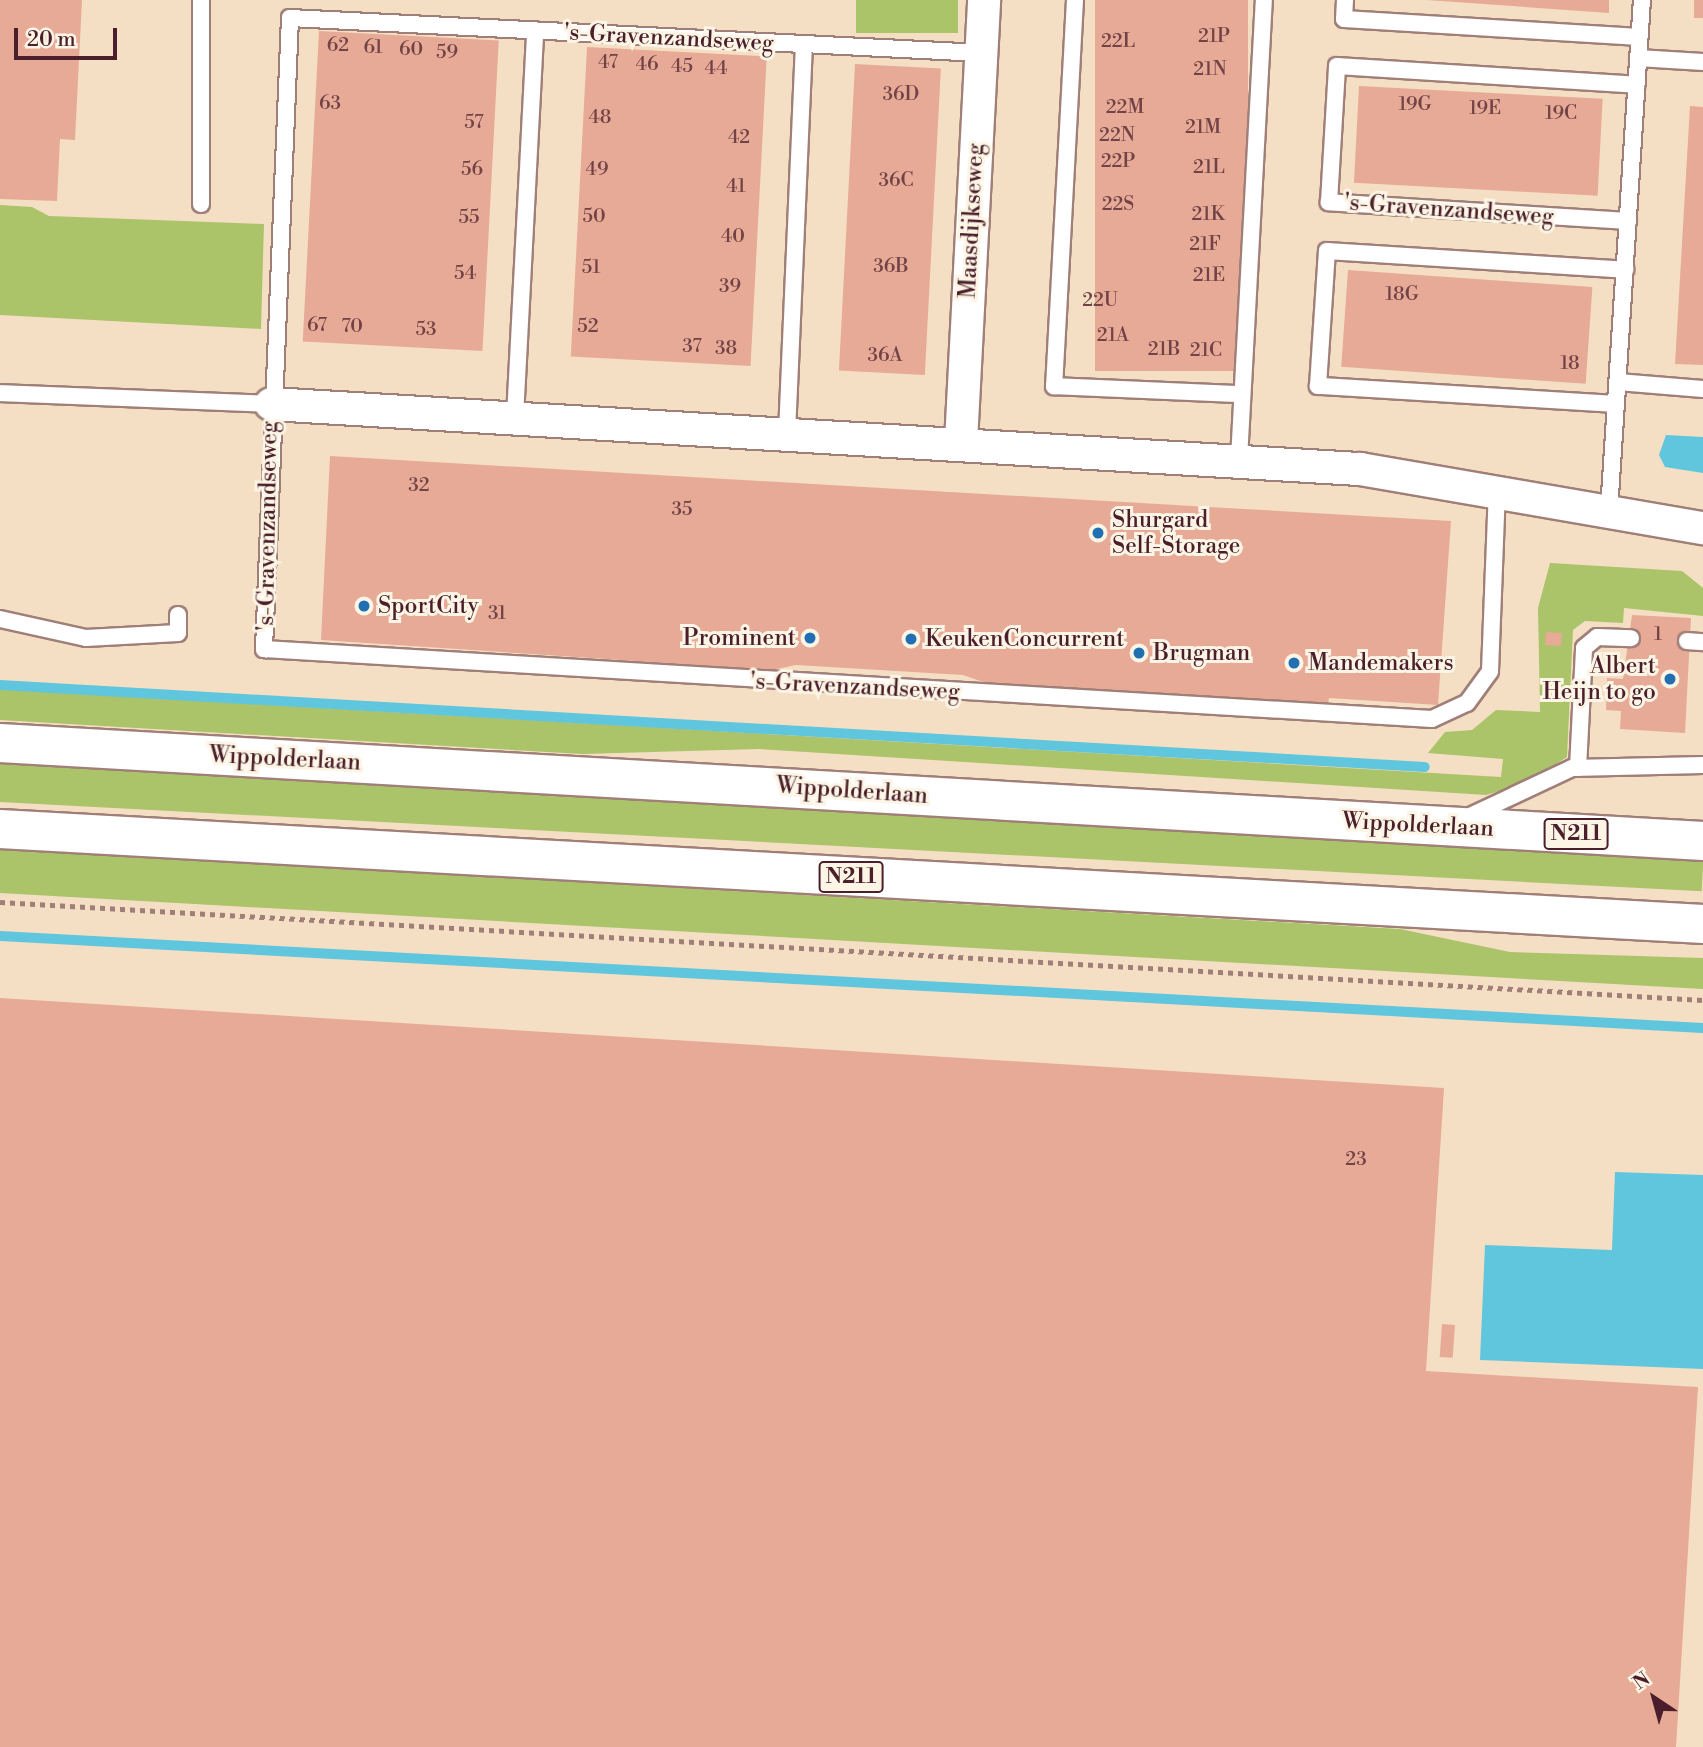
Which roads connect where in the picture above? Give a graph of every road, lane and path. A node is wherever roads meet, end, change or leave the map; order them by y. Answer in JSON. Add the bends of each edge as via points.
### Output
{"nodes":[{"id":1,"x":201,"y":0,"type":"edge"},
{"id":2,"x":984,"y":0,"type":"edge"},
{"id":3,"x":1074,"y":0,"type":"edge"},
{"id":4,"x":1264,"y":0,"type":"edge"},
{"id":5,"x":1345,"y":0,"type":"edge"},
{"id":6,"x":1642,"y":0,"type":"edge"},
{"id":7,"x":535,"y":31,"type":"junction"},
{"id":8,"x":1639,"y":37,"type":"junction"},
{"id":9,"x":804,"y":45,"type":"junction"},
{"id":10,"x":981,"y":53,"type":"junction"},
{"id":11,"x":1638,"y":58,"type":"junction"},
{"id":12,"x":1703,"y":62,"type":"edge"},
{"id":13,"x":1636,"y":85,"type":"junction"},
{"id":14,"x":201,"y":204,"type":"dead end"},
{"id":15,"x":1628,"y":220,"type":"junction"},
{"id":16,"x":1625,"y":270,"type":"junction"},
{"id":17,"x":1618,"y":383,"type":"junction"},
{"id":18,"x":1703,"y":389,"type":"edge"},
{"id":19,"x":0,"y":393,"type":"edge"},
{"id":20,"x":1240,"y":394,"type":"junction"},
{"id":21,"x":271,"y":404,"type":"junction"},
{"id":22,"x":1616,"y":404,"type":"junction"},
{"id":23,"x":515,"y":417,"type":"junction"},
{"id":24,"x":787,"y":433,"type":"junction"},
{"id":25,"x":961,"y":442,"type":"junction"},
{"id":26,"x":1239,"y":459,"type":"junction"},
{"id":27,"x":1497,"y":491,"type":"junction"},
{"id":28,"x":1609,"y":510,"type":"junction"},
{"id":29,"x":1703,"y":528,"type":"edge"},
{"id":30,"x":178,"y":615,"type":"dead end"},
{"id":31,"x":0,"y":619,"type":"edge"},
{"id":32,"x":1631,"y":638,"type":"dead end"},
{"id":33,"x":0,"y":743,"type":"edge"},
{"id":34,"x":1703,"y":765,"type":"edge"},
{"id":35,"x":1578,"y":768,"type":"junction"},
{"id":36,"x":1448,"y":827,"type":"junction"},
{"id":37,"x":0,"y":829,"type":"edge"},
{"id":38,"x":1703,"y":841,"type":"edge"},
{"id":39,"x":0,"y":902,"type":"edge"},
{"id":40,"x":1703,"y":924,"type":"edge"},
{"id":41,"x":1703,"y":1000,"type":"edge"}],
"edges":[{"from":1,"to":14,"type":"lane"},
{"from":2,"to":10,"type":"street","name":"Maasdijkseweg"},
{"from":3,"to":20,"type":"lane","via":[[1054,386]]},
{"from":4,"to":20,"type":"lane"},
{"from":5,"to":8,"type":"lane","via":[[1344,19]]},
{"from":6,"to":8,"type":"lane"},
{"from":7,"to":9,"type":"lane","name":"'s-Gravenzandseweg"},
{"from":7,"to":21,"type":"lane","name":"'s-Gravenzandseweg","via":[[290,18]]},
{"from":7,"to":23,"type":"lane","name":"'s-Gravenzandseweg"},
{"from":8,"to":11,"type":"lane"},
{"from":9,"to":10,"type":"lane","name":"'s-Gravenzandseweg"},
{"from":9,"to":24,"type":"lane","name":"'s-Gravenzandseweg"},
{"from":10,"to":25,"type":"street","name":"Maasdijkseweg"},
{"from":11,"to":12,"type":"lane"},
{"from":11,"to":13,"type":"lane"},
{"from":13,"to":15,"type":"lane"},
{"from":13,"to":15,"type":"lane","name":"'s-Gravenzandseweg","via":[[1337,66],[1329,202]]},
{"from":15,"to":16,"type":"lane"},
{"from":16,"to":17,"type":"lane"},
{"from":16,"to":22,"type":"lane","name":"'s-Gravenzandseweg","via":[[1327,251],[1318,386]]},
{"from":17,"to":18,"type":"lane"},
{"from":17,"to":22,"type":"lane"},
{"from":19,"to":21,"type":"lane","name":"'s-Gravenzandseweg"},
{"from":20,"to":26,"type":"lane"},
{"from":21,"to":23,"type":"street","name":"'s-Gravenzandseweg"},
{"from":21,"to":27,"type":"lane","name":"'s-Gravenzandseweg","via":[[264,649],[1432,719],[1467,703],[1490,671]]},
{"from":22,"to":28,"type":"lane"},
{"from":23,"to":24,"type":"street","name":"'s-Gravenzandseweg"},
{"from":24,"to":25,"type":"street","name":"'s-Gravenzandseweg"},
{"from":25,"to":26,"type":"street","name":"'s-Gravenzandseweg"},
{"from":26,"to":27,"type":"street","name":"'s-Gravenzandseweg","via":[[1360,469]]},
{"from":27,"to":28,"type":"street","name":"'s-Gravenzandseweg"},
{"from":28,"to":29,"type":"street","name":"'s-Gravenzandseweg"},
{"from":30,"to":31,"type":"lane","via":[[178,633],[86,638]]},
{"from":32,"to":35,"type":"lane","via":[[1597,637],[1584,648]]},
{"from":33,"to":36,"type":"main road","name":"Wippolderlaan","number":"N211"},
{"from":34,"to":35,"type":"lane"},
{"from":35,"to":36,"type":"lane"},
{"from":36,"to":38,"type":"main road","name":"Wippolderlaan","number":"N211"},
{"from":37,"to":40,"type":"main road","number":"N211"},
{"from":39,"to":41,"type":"path"}]}
